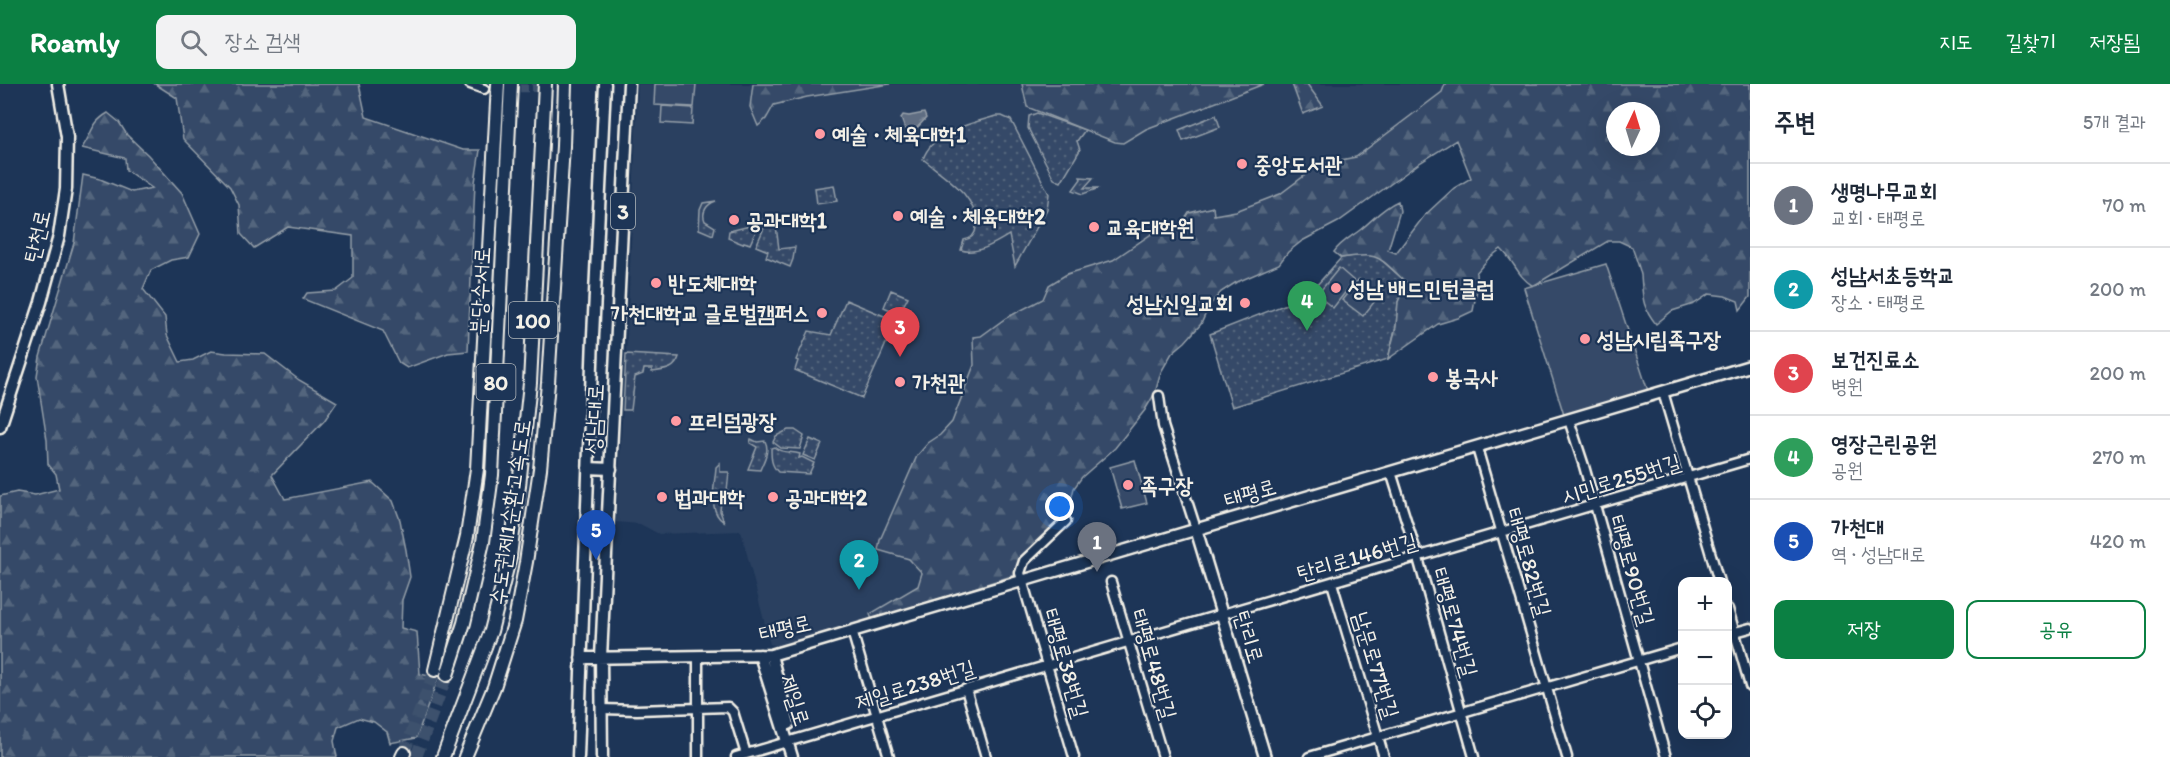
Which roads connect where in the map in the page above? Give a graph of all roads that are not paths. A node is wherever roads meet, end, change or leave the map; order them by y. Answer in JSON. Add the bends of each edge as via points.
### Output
{"nodes":[{"id":1,"x":58,"y":84,"type":"edge"},
{"id":2,"x":470,"y":84,"type":"edge"},
{"id":3,"x":498,"y":84,"type":"edge"},
{"id":4,"x":511,"y":84,"type":"edge"},
{"id":5,"x":545,"y":84,"type":"edge"},
{"id":6,"x":565,"y":84,"type":"edge"},
{"id":7,"x":605,"y":84,"type":"edge"},
{"id":8,"x":629,"y":84,"type":"edge"},
{"id":9,"x":484,"y":89,"type":"dead end"},
{"id":10,"x":1750,"y":367,"type":"edge"},
{"id":11,"x":1663,"y":392,"type":"junction"},
{"id":12,"x":1159,"y":396,"type":"dead end"},
{"id":13,"x":1569,"y":420,"type":"junction"},
{"id":14,"x":0,"y":427,"type":"edge"},
{"id":15,"x":1477,"y":448,"type":"junction"},
{"id":16,"x":1750,"y":459,"type":"edge"},
{"id":17,"x":588,"y":468,"type":"junction"},
{"id":18,"x":611,"y":469,"type":"junction"},
{"id":19,"x":1390,"y":472,"type":"junction"},
{"id":20,"x":1689,"y":478,"type":"junction"},
{"id":21,"x":1595,"y":506,"type":"junction"},
{"id":22,"x":1066,"y":521,"type":"dead end"},
{"id":23,"x":1196,"y":529,"type":"junction"},
{"id":24,"x":1502,"y":533,"type":"junction"},
{"id":25,"x":1418,"y":558,"type":"junction"},
{"id":26,"x":1718,"y":577,"type":"edge"},
{"id":27,"x":1021,"y":580,"type":"junction"},
{"id":28,"x":1111,"y":582,"type":"dead end"},
{"id":29,"x":1332,"y":582,"type":"junction"},
{"id":30,"x":1222,"y":615,"type":"junction"},
{"id":31,"x":1750,"y":628,"type":"edge"},
{"id":32,"x":852,"y":631,"type":"junction"},
{"id":33,"x":1732,"y":633,"type":"edge"},
{"id":34,"x":1732,"y":636,"type":"edge"},
{"id":35,"x":1128,"y":641,"type":"junction"},
{"id":36,"x":1678,"y":649,"type":"edge"},
{"id":37,"x":766,"y":655,"type":"junction"},
{"id":38,"x":698,"y":656,"type":"junction"},
{"id":39,"x":601,"y":657,"type":"junction"},
{"id":40,"x":581,"y":658,"type":"junction"},
{"id":41,"x":1639,"y":660,"type":"junction"},
{"id":42,"x":1047,"y":664,"type":"junction"},
{"id":43,"x":435,"y":670,"type":"tunnel mouth"},
{"id":44,"x":447,"y":675,"type":"tunnel mouth"},
{"id":45,"x":1750,"y":686,"type":"edge"},
{"id":46,"x":1546,"y":687,"type":"junction"},
{"id":47,"x":966,"y":689,"type":"junction"},
{"id":48,"x":699,"y":708,"type":"junction"},
{"id":49,"x":602,"y":709,"type":"junction"},
{"id":50,"x":1462,"y":712,"type":"junction"},
{"id":51,"x":876,"y":716,"type":"junction"},
{"id":52,"x":1378,"y":737,"type":"junction"},
{"id":53,"x":791,"y":741,"type":"junction"},
{"id":54,"x":746,"y":754,"type":"junction"},
{"id":55,"x":443,"y":757,"type":"edge"},
{"id":56,"x":465,"y":757,"type":"edge"},
{"id":57,"x":578,"y":757,"type":"edge"},
{"id":58,"x":602,"y":757,"type":"edge"},
{"id":59,"x":698,"y":757,"type":"edge"},
{"id":60,"x":736,"y":757,"type":"edge"},
{"id":61,"x":792,"y":757,"type":"edge"},
{"id":62,"x":798,"y":757,"type":"edge"},
{"id":63,"x":889,"y":757,"type":"edge"},
{"id":64,"x":986,"y":757,"type":"edge"},
{"id":65,"x":1074,"y":757,"type":"edge"},
{"id":66,"x":1163,"y":757,"type":"edge"},
{"id":67,"x":1265,"y":757,"type":"edge"},
{"id":68,"x":1309,"y":757,"type":"edge"},
{"id":69,"x":1384,"y":757,"type":"edge"},
{"id":70,"x":1474,"y":757,"type":"edge"},
{"id":71,"x":1567,"y":757,"type":"edge"},
{"id":72,"x":1666,"y":757,"type":"edge"}],
"edges":[{"from":1,"to":14,"type":"main road","name":"탄천로","via":[[67,136],[66,189],[59,236]]},
{"from":2,"to":9,"type":"street"},
{"from":3,"to":43,"type":"highway","name":"분당수서로","number":"80","via":[[477,469],[467,536]]},
{"from":4,"to":44,"type":"highway","name":"분당수서로","number":"80","via":[[492,475],[483,542]]},
{"from":5,"to":55,"type":"highway","name":"수도권제1순환고속도로","number":"100","via":[[530,383],[510,556],[491,631]]},
{"from":6,"to":56,"type":"highway","name":"수도권제1순환고속도로","number":"100","via":[[540,469],[515,621],[494,687]]},
{"from":7,"to":17,"type":"main road","name":"성남대로","number":"3"},
{"from":8,"to":18,"type":"main road","name":"성남대로","number":"3"},
{"from":10,"to":11,"type":"main road","name":"태평로"},
{"from":11,"to":13,"type":"main road","name":"태평로"},
{"from":11,"to":20,"type":"street"},
{"from":12,"to":23,"type":"street","via":[[1163,426]]},
{"from":13,"to":15,"type":"main road","name":"태평로"},
{"from":13,"to":21,"type":"street","name":"태평로90번길"},
{"from":15,"to":19,"type":"main road","name":"태평로"},
{"from":15,"to":24,"type":"street","name":"태평로82번길"},
{"from":16,"to":20,"type":"street","name":"시민로255번길"},
{"from":17,"to":18,"type":"main road"},
{"from":17,"to":40,"type":"main road","name":"성남대로","number":"3"},
{"from":18,"to":39,"type":"main road","name":"성남대로","number":"3"},
{"from":19,"to":23,"type":"main road","name":"태평로"},
{"from":19,"to":25,"type":"street","name":"태평로74번길"},
{"from":20,"to":21,"type":"street","name":"시민로255번길"},
{"from":20,"to":26,"type":"street"},
{"from":21,"to":24,"type":"street","name":"시민로255번길"},
{"from":21,"to":41,"type":"street","name":"태평로90번길"},
{"from":22,"to":27,"type":"street","via":[[1024,561]]},
{"from":23,"to":27,"type":"main road","name":"태평로"},
{"from":23,"to":30,"type":"main road","name":"탄리로"},
{"from":24,"to":25,"type":"street","name":"탄리로146번길"},
{"from":24,"to":46,"type":"street","name":"태평로82번길"},
{"from":25,"to":29,"type":"street","name":"탄리로146번길"},
{"from":25,"to":50,"type":"street","name":"태평로74번길"},
{"from":27,"to":32,"type":"main road","name":"태평로"},
{"from":27,"to":42,"type":"street","name":"태평로38번길"},
{"from":28,"to":35,"type":"street","name":"태평로48번길"},
{"from":29,"to":30,"type":"street","name":"탄리로146번길"},
{"from":29,"to":52,"type":"street","name":"남문로77번길"},
{"from":30,"to":35,"type":"street","name":"탄리로146번길"},
{"from":30,"to":67,"type":"main road","name":"탄리로"},
{"from":31,"to":33,"type":"street"},
{"from":32,"to":37,"type":"main road","name":"태평로"},
{"from":32,"to":51,"type":"street"},
{"from":34,"to":45,"type":"street"},
{"from":35,"to":42,"type":"street","name":"제일로238번길"},
{"from":35,"to":66,"type":"street","name":"태평로48번길"},
{"from":36,"to":41,"type":"street"},
{"from":37,"to":38,"type":"main road","name":"태평로"},
{"from":37,"to":53,"type":"main road","name":"제일로"},
{"from":38,"to":39,"type":"main road","name":"태평로"},
{"from":38,"to":48,"type":"street"},
{"from":39,"to":40,"type":"main road","name":"태평로"},
{"from":39,"to":49,"type":"main road","name":"성남대로","number":"3"},
{"from":40,"to":57,"type":"main road","name":"성남대로","number":"3"},
{"from":41,"to":46,"type":"street"},
{"from":41,"to":72,"type":"street","name":"태평로90번길"},
{"from":42,"to":47,"type":"street","name":"제일로238번길"},
{"from":42,"to":65,"type":"street","name":"태평로38번길"},
{"from":46,"to":50,"type":"street"},
{"from":46,"to":71,"type":"street","name":"태평로82번길"},
{"from":47,"to":51,"type":"street","name":"제일로238번길"},
{"from":47,"to":64,"type":"street"},
{"from":48,"to":49,"type":"street"},
{"from":48,"to":54,"type":"street","via":[[728,707]]},
{"from":48,"to":59,"type":"street"},
{"from":49,"to":58,"type":"main road","name":"성남대로","number":"3"},
{"from":50,"to":52,"type":"street"},
{"from":50,"to":70,"type":"street","name":"태평로74번길"},
{"from":51,"to":53,"type":"street","name":"제일로238번길"},
{"from":51,"to":63,"type":"street"},
{"from":52,"to":68,"type":"street"},
{"from":52,"to":69,"type":"street","name":"남문로77번길"},
{"from":53,"to":54,"type":"street","name":"제일로238번길"},
{"from":53,"to":61,"type":"main road","name":"제일로"},
{"from":53,"to":62,"type":"main road","name":"제일로"},
{"from":54,"to":60,"type":"street","name":"제일로238번길"}]}
